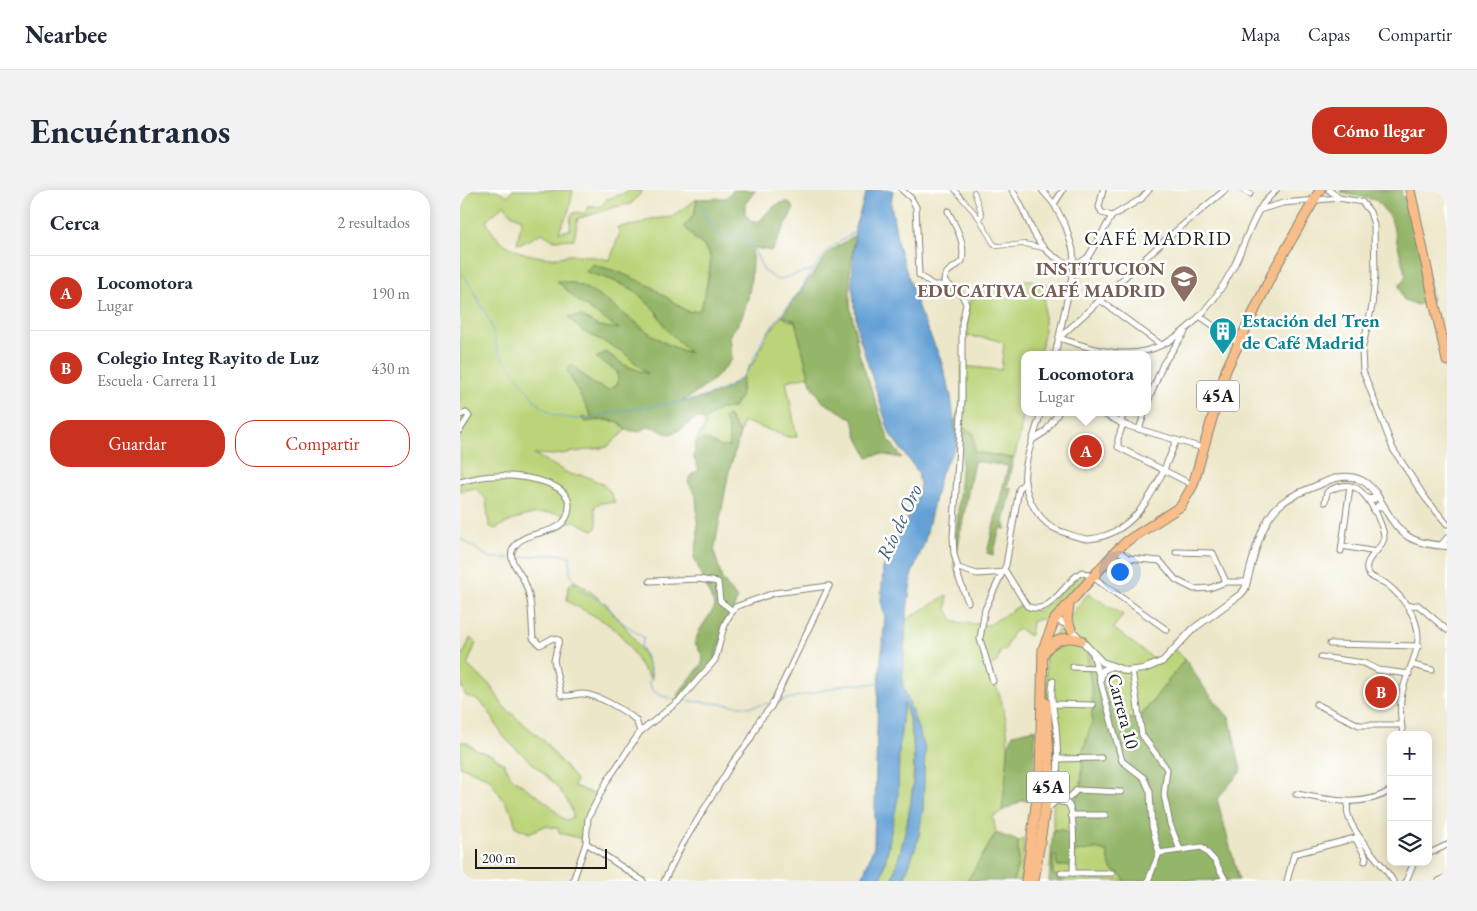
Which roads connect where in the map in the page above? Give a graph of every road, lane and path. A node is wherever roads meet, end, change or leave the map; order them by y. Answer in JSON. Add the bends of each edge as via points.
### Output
{"nodes":[{"id":1,"x":902,"y":190,"type":"edge"},
{"id":2,"x":955,"y":190,"type":"edge"},
{"id":3,"x":1012,"y":190,"type":"edge"},
{"id":4,"x":1042,"y":190,"type":"edge"},
{"id":5,"x":1063,"y":190,"type":"edge"},
{"id":6,"x":1103,"y":190,"type":"edge"},
{"id":7,"x":1149,"y":190,"type":"edge"},
{"id":8,"x":1225,"y":190,"type":"edge"},
{"id":9,"x":1244,"y":190,"type":"edge"},
{"id":10,"x":1276,"y":190,"type":"edge"},
{"id":11,"x":1320,"y":190,"type":"edge"},
{"id":12,"x":1329,"y":190,"type":"edge"},
{"id":13,"x":1410,"y":190,"type":"edge"},
{"id":14,"x":974,"y":192,"type":"dead end"},
{"id":15,"x":1250,"y":194,"type":"dead end"},
{"id":16,"x":1339,"y":198,"type":"junction"},
{"id":17,"x":1314,"y":200,"type":"junction"},
{"id":18,"x":1299,"y":203,"type":"junction"},
{"id":19,"x":1054,"y":204,"type":"junction"},
{"id":20,"x":1259,"y":210,"type":"junction"},
{"id":21,"x":948,"y":211,"type":"dead end"},
{"id":22,"x":1306,"y":214,"type":"junction"},
{"id":23,"x":1112,"y":216,"type":"junction"},
{"id":24,"x":979,"y":218,"type":"junction"},
{"id":25,"x":1044,"y":248,"type":"junction"},
{"id":26,"x":1074,"y":267,"type":"junction"},
{"id":27,"x":947,"y":285,"type":"junction"},
{"id":28,"x":1100,"y":300,"type":"junction"},
{"id":29,"x":1201,"y":317,"type":"junction"},
{"id":30,"x":1186,"y":329,"type":"junction"},
{"id":31,"x":1059,"y":338,"type":"junction"},
{"id":32,"x":1238,"y":343,"type":"junction"},
{"id":33,"x":1160,"y":344,"type":"junction"},
{"id":34,"x":1097,"y":348,"type":"junction"},
{"id":35,"x":1056,"y":351,"type":"edge"},
{"id":36,"x":1096,"y":351,"type":"edge"},
{"id":37,"x":1116,"y":351,"type":"edge"},
{"id":38,"x":1145,"y":351,"type":"edge"},
{"id":39,"x":1447,"y":361,"type":"edge"},
{"id":40,"x":1151,"y":394,"type":"edge"},
{"id":41,"x":460,"y":415,"type":"edge"},
{"id":42,"x":1040,"y":416,"type":"edge"},
{"id":43,"x":1056,"y":416,"type":"edge"},
{"id":44,"x":1107,"y":416,"type":"edge"},
{"id":45,"x":1123,"y":416,"type":"edge"},
{"id":46,"x":1143,"y":416,"type":"edge"},
{"id":47,"x":1122,"y":423,"type":"junction"},
{"id":48,"x":1139,"y":429,"type":"junction"},
{"id":49,"x":460,"y":430,"type":"edge"},
{"id":50,"x":1034,"y":439,"type":"junction"},
{"id":51,"x":1176,"y":441,"type":"junction"},
{"id":52,"x":1203,"y":448,"type":"junction"},
{"id":53,"x":1164,"y":470,"type":"junction"},
{"id":54,"x":460,"y":482,"type":"edge"},
{"id":55,"x":1024,"y":482,"type":"junction"},
{"id":56,"x":1193,"y":485,"type":"junction"},
{"id":57,"x":1350,"y":486,"type":"junction"},
{"id":58,"x":1376,"y":493,"type":"junction"},
{"id":59,"x":1369,"y":499,"type":"junction"},
{"id":60,"x":1325,"y":502,"type":"dead end"},
{"id":61,"x":1384,"y":506,"type":"junction"},
{"id":62,"x":1374,"y":511,"type":"junction"},
{"id":63,"x":1446,"y":521,"type":"edge"},
{"id":64,"x":1447,"y":538,"type":"edge"},
{"id":65,"x":1444,"y":546,"type":"edge"},
{"id":66,"x":1117,"y":550,"type":"junction"},
{"id":67,"x":1176,"y":552,"type":"dead end"},
{"id":68,"x":1376,"y":552,"type":"junction"},
{"id":69,"x":958,"y":568,"type":"junction"},
{"id":70,"x":1002,"y":572,"type":"junction"},
{"id":71,"x":1094,"y":578,"type":"junction"},
{"id":72,"x":650,"y":581,"type":"dead end"},
{"id":73,"x":1226,"y":582,"type":"junction"},
{"id":74,"x":1247,"y":582,"type":"junction"},
{"id":75,"x":1074,"y":598,"type":"junction"},
{"id":76,"x":968,"y":602,"type":"dead end"},
{"id":77,"x":1407,"y":606,"type":"junction"},
{"id":78,"x":732,"y":611,"type":"junction"},
{"id":79,"x":1055,"y":619,"type":"junction"},
{"id":80,"x":1071,"y":629,"type":"junction"},
{"id":81,"x":1166,"y":630,"type":"dead end"},
{"id":82,"x":1447,"y":630,"type":"edge"},
{"id":83,"x":1081,"y":640,"type":"junction"},
{"id":84,"x":1330,"y":644,"type":"dead end"},
{"id":85,"x":1419,"y":646,"type":"junction"},
{"id":86,"x":1092,"y":654,"type":"junction"},
{"id":87,"x":1320,"y":657,"type":"dead end"},
{"id":88,"x":1042,"y":658,"type":"junction"},
{"id":89,"x":1413,"y":665,"type":"junction"},
{"id":90,"x":1112,"y":666,"type":"junction"},
{"id":91,"x":1073,"y":667,"type":"dead end"},
{"id":92,"x":1096,"y":668,"type":"junction"},
{"id":93,"x":1132,"y":670,"type":"junction"},
{"id":94,"x":1432,"y":670,"type":"dead end"},
{"id":95,"x":1409,"y":674,"type":"junction"},
{"id":96,"x":1100,"y":680,"type":"junction"},
{"id":97,"x":992,"y":681,"type":"dead end"},
{"id":98,"x":1053,"y":681,"type":"dead end"},
{"id":99,"x":1042,"y":693,"type":"junction"},
{"id":100,"x":1052,"y":704,"type":"junction"},
{"id":101,"x":1316,"y":704,"type":"dead end"},
{"id":102,"x":1092,"y":705,"type":"dead end"},
{"id":103,"x":1402,"y":726,"type":"junction"},
{"id":104,"x":1403,"y":731,"type":"edge"},
{"id":105,"x":640,"y":732,"type":"junction"},
{"id":106,"x":1101,"y":758,"type":"dead end"},
{"id":107,"x":1057,"y":759,"type":"junction"},
{"id":108,"x":1121,"y":792,"type":"dead end"},
{"id":109,"x":1387,"y":792,"type":"edge"},
{"id":110,"x":1296,"y":794,"type":"dead end"},
{"id":111,"x":1055,"y":799,"type":"junction"},
{"id":112,"x":1349,"y":802,"type":"junction"},
{"id":113,"x":1046,"y":810,"type":"junction"},
{"id":114,"x":1105,"y":815,"type":"dead end"},
{"id":115,"x":1071,"y":816,"type":"junction"},
{"id":116,"x":1357,"y":837,"type":"junction"},
{"id":117,"x":586,"y":843,"type":"junction"},
{"id":118,"x":1447,"y":845,"type":"edge"},
{"id":119,"x":1180,"y":850,"type":"junction"},
{"id":120,"x":1432,"y":852,"type":"edge"},
{"id":121,"x":1159,"y":853,"type":"junction"},
{"id":122,"x":1365,"y":861,"type":"dead end"},
{"id":123,"x":1412,"y":866,"type":"edge"},
{"id":124,"x":1061,"y":873,"type":"dead end"},
{"id":125,"x":1073,"y":873,"type":"junction"},
{"id":126,"x":1112,"y":873,"type":"dead end"},
{"id":127,"x":1447,"y":877,"type":"edge"},
{"id":128,"x":1225,"y":880,"type":"edge"},
{"id":129,"x":573,"y":881,"type":"edge"},
{"id":130,"x":644,"y":881,"type":"edge"},
{"id":131,"x":664,"y":881,"type":"edge"},
{"id":132,"x":1026,"y":881,"type":"edge"},
{"id":133,"x":1034,"y":881,"type":"edge"},
{"id":134,"x":1148,"y":881,"type":"edge"},
{"id":135,"x":1217,"y":881,"type":"edge"},
{"id":136,"x":1287,"y":881,"type":"edge"},
{"id":137,"x":1393,"y":881,"type":"edge"},
{"id":138,"x":1406,"y":881,"type":"edge"},
{"id":139,"x":1439,"y":881,"type":"edge"}],
"edges":[{"from":1,"to":27,"type":"street","via":[[916,207],[920,276],[933,285]]},
{"from":2,"to":24,"type":"street"},
{"from":3,"to":25,"type":"street"},
{"from":4,"to":19,"type":"street"},
{"from":5,"to":19,"type":"street"},
{"from":6,"to":23,"type":"street","via":[[1099,208],[1102,213]]},
{"from":7,"to":23,"type":"street","via":[[1141,199]]},
{"from":8,"to":28,"type":"street"},
{"from":9,"to":15,"type":"street"},
{"from":10,"to":20,"type":"street"},
{"from":11,"to":17,"type":"highway","number":"45A"},
{"from":12,"to":16,"type":"street"},
{"from":13,"to":39,"type":"highway"},
{"from":14,"to":24,"type":"street","via":[[982,214]]},
{"from":16,"to":17,"type":"street"},
{"from":16,"to":63,"type":"street","via":[[1362,202],[1374,225],[1374,287],[1362,350],[1363,371],[1393,449],[1426,499]]},
{"from":17,"to":18,"type":"street"},
{"from":17,"to":22,"type":"highway","number":"45A"},
{"from":18,"to":20,"type":"street","via":[[1273,205]]},
{"from":18,"to":22,"type":"street"},
{"from":19,"to":26,"type":"street","via":[[1066,227]]},
{"from":20,"to":29,"type":"street","via":[[1234,266]]},
{"from":21,"to":27,"type":"street","via":[[964,252],[962,261],[944,276]]},
{"from":22,"to":32,"type":"highway","number":"45A"},
{"from":23,"to":26,"type":"street","via":[[1088,257]]},
{"from":24,"to":25,"type":"street","via":[[997,246],[1025,244]]},
{"from":25,"to":26,"type":"street"},
{"from":26,"to":31,"type":"street"},
{"from":27,"to":69,"type":"street","via":[[962,295],[966,304],[962,323],[962,399],[953,537]]},
{"from":28,"to":31,"type":"street"},
{"from":28,"to":33,"type":"street"},
{"from":29,"to":30,"type":"street"},
{"from":29,"to":32,"type":"street"},
{"from":30,"to":33,"type":"street"},
{"from":30,"to":40,"type":"street","via":[[1163,364]]},
{"from":31,"to":34,"type":"street"},
{"from":31,"to":35,"type":"street"},
{"from":32,"to":52,"type":"highway","number":"45A","via":[[1226,370]]},
{"from":33,"to":38,"type":"street"},
{"from":34,"to":36,"type":"street"},
{"from":34,"to":37,"type":"street"},
{"from":41,"to":49,"type":"street","via":[[466,413],[469,416]]},
{"from":42,"to":50,"type":"street"},
{"from":43,"to":50,"type":"street","via":[[1045,432]]},
{"from":44,"to":47,"type":"street"},
{"from":45,"to":47,"type":"street"},
{"from":46,"to":48,"type":"street"},
{"from":47,"to":48,"type":"street"},
{"from":47,"to":53,"type":"street","via":[[1118,447]]},
{"from":48,"to":51,"type":"street"},
{"from":50,"to":55,"type":"street"},
{"from":51,"to":52,"type":"street"},
{"from":51,"to":53,"type":"street"},
{"from":52,"to":56,"type":"highway","number":"45A"},
{"from":53,"to":55,"type":"street","via":[[1151,495],[1128,522],[1104,536],[1088,539],[1053,528],[1038,514]]},
{"from":53,"to":56,"type":"street"},
{"from":54,"to":105,"type":"street","via":[[496,475],[511,476],[548,484],[565,493],[569,508],[563,522],[550,532],[526,536],[512,551],[511,558],[530,600],[533,638],[540,645],[552,638],[559,640],[554,660],[561,695],[583,694],[615,706],[636,720]]},
{"from":55,"to":70,"type":"street","via":[[1019,489]]},
{"from":56,"to":66,"type":"highway","number":"45A","via":[[1182,510],[1133,537]]},
{"from":57,"to":59,"type":"street","via":[[1362,491]]},
{"from":57,"to":60,"type":"street","via":[[1326,492]]},
{"from":57,"to":68,"type":"street","via":[[1341,549]]},
{"from":58,"to":59,"type":"street","via":[[1374,499]]},
{"from":58,"to":61,"type":"street"},
{"from":58,"to":74,"type":"street","via":[[1364,481],[1341,476],[1281,503],[1258,541]]},
{"from":59,"to":62,"type":"street"},
{"from":61,"to":62,"type":"street","via":[[1378,506]]},
{"from":61,"to":65,"type":"street","via":[[1395,526],[1407,536],[1421,543]]},
{"from":62,"to":68,"type":"street","via":[[1384,534],[1383,543]]},
{"from":64,"to":65,"type":"street"},
{"from":66,"to":71,"type":"highway","number":"45A"},
{"from":66,"to":73,"type":"street","via":[[1128,558],[1160,562],[1176,580],[1194,589],[1204,590]]},
{"from":67,"to":73,"type":"street","via":[[1213,553]]},
{"from":68,"to":77,"type":"street","via":[[1367,563],[1368,573],[1389,586]]},
{"from":69,"to":70,"type":"street","via":[[977,574]]},
{"from":69,"to":76,"type":"street","via":[[956,571]]},
{"from":70,"to":71,"type":"street","via":[[1009,575],[1020,597],[1033,609],[1058,597],[1079,573]]},
{"from":70,"to":97,"type":"street","via":[[985,609],[980,639]]},
{"from":71,"to":75,"type":"highway","number":"45A"},
{"from":71,"to":81,"type":"street"},
{"from":72,"to":78,"type":"street","via":[[698,579],[718,582],[720,601]]},
{"from":73,"to":74,"type":"street"},
{"from":74,"to":93,"type":"street","via":[[1236,599],[1193,630],[1163,661],[1144,670]]},
{"from":75,"to":79,"type":"highway","number":"45A"},
{"from":75,"to":80,"type":"highway","via":[[1067,614]]},
{"from":77,"to":82,"type":"street","via":[[1418,605]]},
{"from":77,"to":85,"type":"street","via":[[1418,627]]},
{"from":78,"to":105,"type":"street","via":[[725,623],[715,660],[709,668],[680,700]]},
{"from":78,"to":131,"type":"street","via":[[735,607],[774,594],[829,586],[771,708],[759,721],[682,845]]},
{"from":79,"to":80,"type":"street"},
{"from":79,"to":88,"type":"highway","number":"45A","via":[[1045,640]]},
{"from":80,"to":83,"type":"street"},
{"from":83,"to":86,"type":"street"},
{"from":83,"to":88,"type":"highway","via":[[1058,640],[1048,647]]},
{"from":84,"to":85,"type":"street"},
{"from":85,"to":89,"type":"street"},
{"from":86,"to":90,"type":"street"},
{"from":86,"to":92,"type":"street","name":"Carrera 10"},
{"from":87,"to":95,"type":"street"},
{"from":88,"to":99,"type":"highway","number":"45A"},
{"from":89,"to":94,"type":"street"},
{"from":89,"to":95,"type":"street"},
{"from":90,"to":93,"type":"street"},
{"from":90,"to":96,"type":"street","via":[[1103,670]]},
{"from":91,"to":92,"type":"street"},
{"from":92,"to":96,"type":"street","name":"Carrera 10"},
{"from":93,"to":119,"type":"street","via":[[1142,735],[1167,770],[1164,795]]},
{"from":95,"to":103,"type":"street","via":[[1399,714]]},
{"from":96,"to":121,"type":"street","name":"Carrera 10","via":[[1122,761],[1144,778],[1148,786],[1152,826]]},
{"from":98,"to":100,"type":"street"},
{"from":99,"to":113,"type":"highway","number":"45A","via":[[1050,754]]},
{"from":99,"to":132,"type":"highway","number":"45A","via":[[1038,797]]},
{"from":100,"to":102,"type":"street"},
{"from":100,"to":107,"type":"street"},
{"from":101,"to":103,"type":"street","via":[[1359,725]]},
{"from":103,"to":104,"type":"street"},
{"from":105,"to":117,"type":"street","via":[[593,808],[586,828]]},
{"from":106,"to":107,"type":"street"},
{"from":107,"to":111,"type":"street"},
{"from":108,"to":111,"type":"street","via":[[1077,790],[1069,798]]},
{"from":109,"to":112,"type":"street"},
{"from":110,"to":112,"type":"street"},
{"from":111,"to":113,"type":"street"},
{"from":111,"to":115,"type":"street","via":[[1067,804]]},
{"from":112,"to":116,"type":"street","via":[[1346,810]]},
{"from":113,"to":133,"type":"highway","number":"45A"},
{"from":114,"to":115,"type":"street"},
{"from":115,"to":125,"type":"street"},
{"from":116,"to":122,"type":"street"},
{"from":116,"to":136,"type":"street","via":[[1294,854]]},
{"from":116,"to":137,"type":"street"},
{"from":117,"to":129,"type":"street"},
{"from":117,"to":130,"type":"street"},
{"from":118,"to":120,"type":"street"},
{"from":119,"to":121,"type":"street"},
{"from":119,"to":128,"type":"street","via":[[1197,846],[1204,848]]},
{"from":121,"to":134,"type":"street"},
{"from":123,"to":138,"type":"street"},
{"from":124,"to":125,"type":"street"},
{"from":125,"to":126,"type":"street"},
{"from":127,"to":139,"type":"street"},
{"from":128,"to":135,"type":"street"}]}
